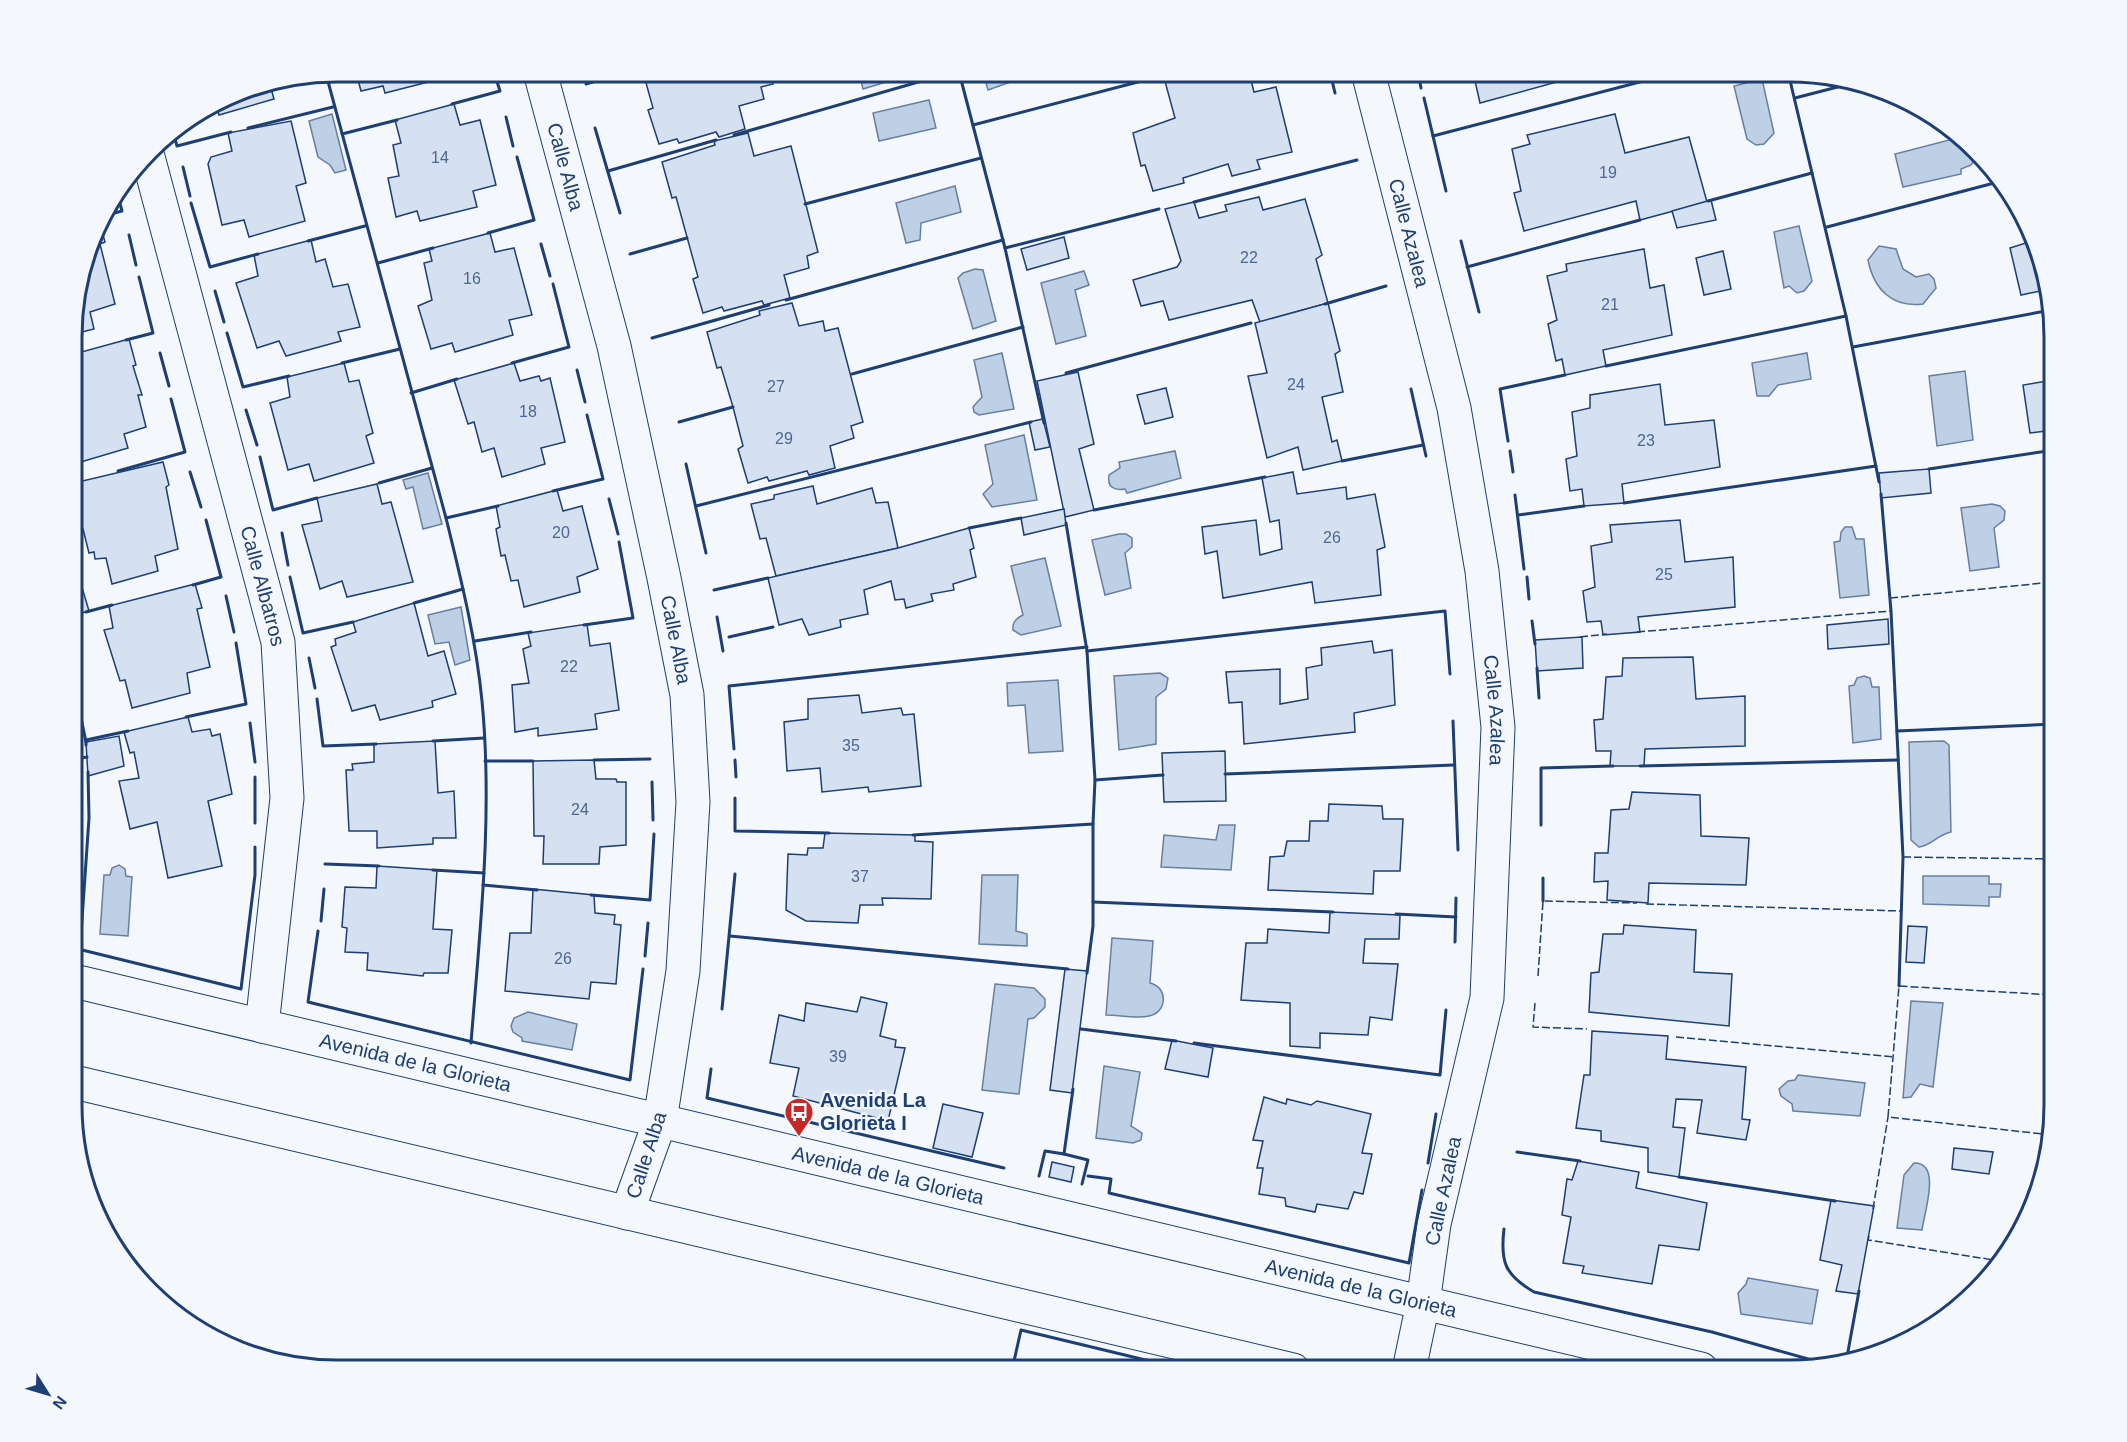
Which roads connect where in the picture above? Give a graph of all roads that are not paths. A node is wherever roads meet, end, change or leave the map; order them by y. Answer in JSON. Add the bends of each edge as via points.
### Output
{"nodes":[{"id":1,"x":543,"y":82,"type":"edge"},
{"id":2,"x":1371,"y":82,"type":"edge"},
{"id":3,"x":150,"y":165,"type":"edge"},
{"id":4,"x":82,"y":983,"type":"edge"},
{"id":5,"x":262,"y":1026,"type":"junction"},
{"id":6,"x":82,"y":1084,"type":"edge"},
{"id":7,"x":660,"y":1121,"type":"junction"},
{"id":8,"x":627,"y":1213,"type":"junction"},
{"id":9,"x":1423,"y":1303,"type":"junction"},
{"id":10,"x":1251,"y":1360,"type":"edge"},
{"id":11,"x":1410,"y":1360,"type":"edge"},
{"id":12,"x":1660,"y":1360,"type":"edge"}],
"edges":[{"from":1,"to":7,"type":"street","name":"Calle Alba","via":[[614,346],[687,695],[693,802],[683,960]]},
{"from":2,"to":9,"type":"street","name":"Calle Azalea","via":[[1454,408],[1482,571],[1498,727],[1488,998],[1434,1224]]},
{"from":3,"to":5,"type":"street","name":"Calle Albatros","via":[[278,642],[287,798]]},
{"from":4,"to":5,"type":"street","name":"Avenida de la Glorieta"},
{"from":5,"to":7,"type":"street","name":"Avenida de la Glorieta"},
{"from":6,"to":8,"type":"street"},
{"from":7,"to":8,"type":"street","name":"Calle Alba"},
{"from":7,"to":9,"type":"street","name":"Avenida de la Glorieta"},
{"from":8,"to":10,"type":"street"},
{"from":9,"to":11,"type":"street","name":"Calle Azalea"},
{"from":9,"to":12,"type":"street","name":"Avenida de la Glorieta"}]}
